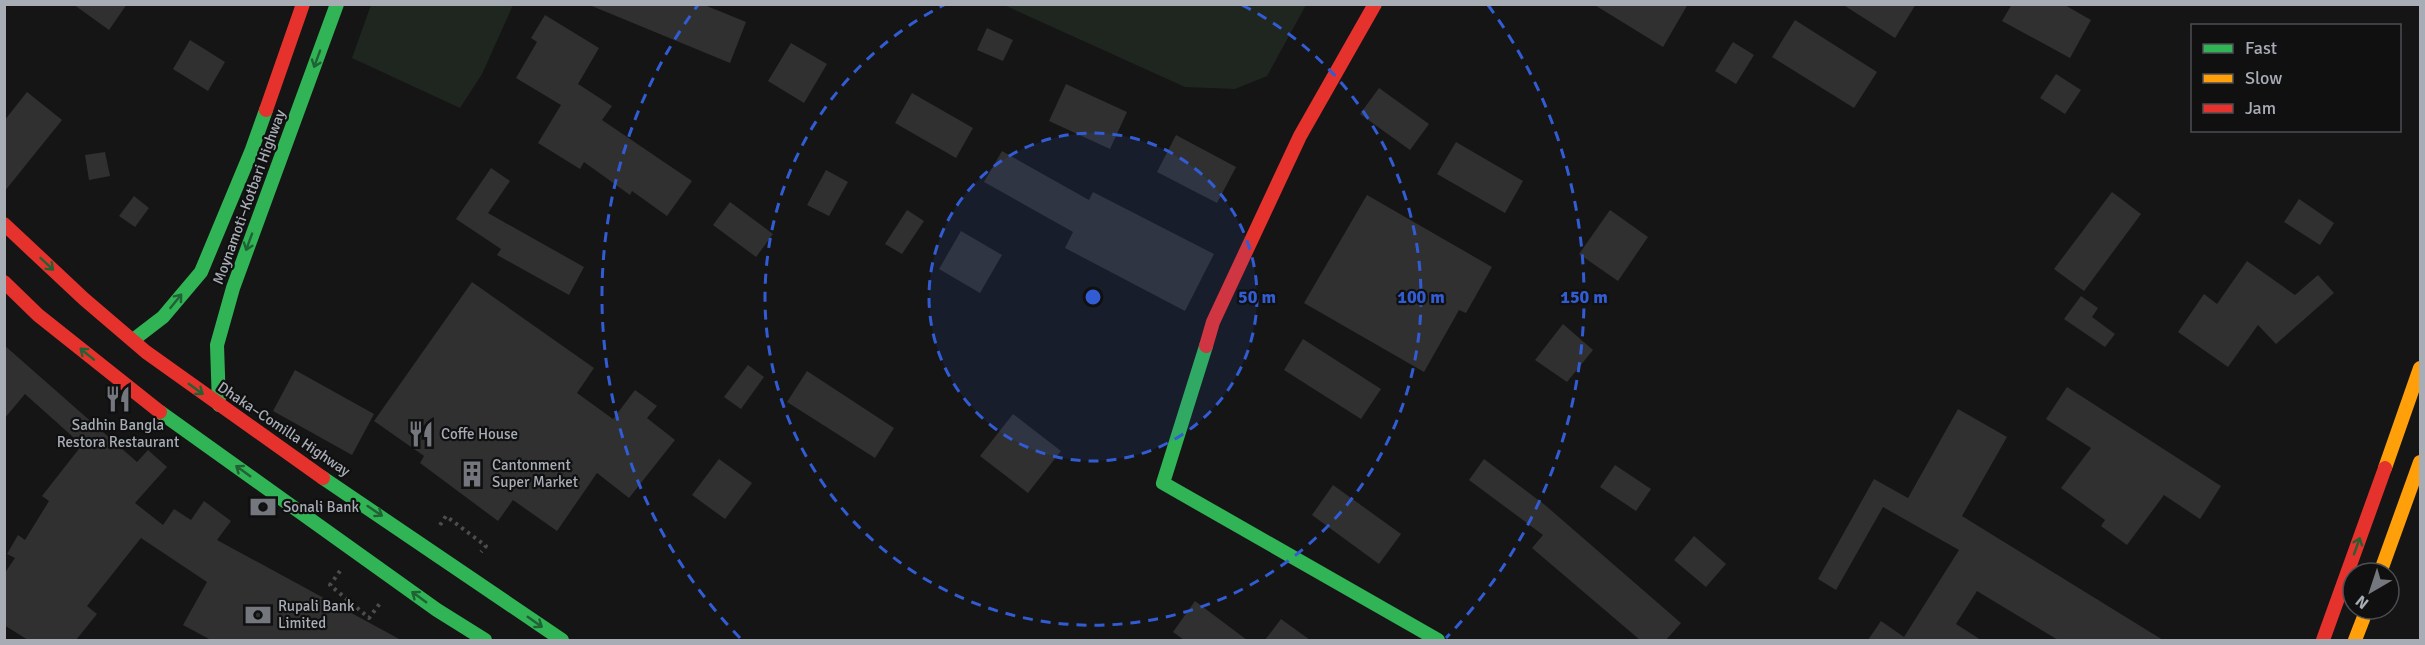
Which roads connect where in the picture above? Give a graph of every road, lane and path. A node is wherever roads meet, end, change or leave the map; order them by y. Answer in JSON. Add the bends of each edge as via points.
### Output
{"nodes":[{"id":1,"x":303,"y":4,"type":"edge"},
{"id":2,"x":337,"y":4,"type":"edge"},
{"id":3,"x":1375,"y":4,"type":"edge"},
{"id":4,"x":4,"y":224,"type":"edge"},
{"id":5,"x":4,"y":282,"type":"edge"},
{"id":6,"x":133,"y":340,"type":"junction"},
{"id":7,"x":2421,"y":368,"type":"edge"},
{"id":8,"x":219,"y":405,"type":"junction"},
{"id":9,"x":2421,"y":462,"type":"edge"},
{"id":10,"x":447,"y":516,"type":"dead end"},
{"id":11,"x":486,"y":546,"type":"dead end"},
{"id":12,"x":2384,"y":561,"type":"edge"},
{"id":13,"x":330,"y":585,"type":"dead end"},
{"id":14,"x":437,"y":610,"type":"junction"},
{"id":15,"x":369,"y":618,"type":"dead end"},
{"id":16,"x":2362,"y":621,"type":"edge"},
{"id":17,"x":447,"y":633,"type":"dead end"},
{"id":18,"x":485,"y":640,"type":"edge"},
{"id":19,"x":562,"y":640,"type":"edge"},
{"id":20,"x":1438,"y":640,"type":"edge"},
{"id":21,"x":2323,"y":640,"type":"edge"},
{"id":22,"x":2355,"y":640,"type":"edge"}],
"edges":[{"from":6,"to":1,"type":"main road","name":"Moynamoti–Kotbari Highway","one_way":true,"via":[[163,317],[201,272],[251,152]]},
{"from":2,"to":8,"type":"main road","name":"Moynamoti–Kotbari Highway","one_way":true,"via":[[233,288],[217,345]]},
{"from":3,"to":20,"type":"main road","via":[[1300,136],[1213,322],[1163,483]]},
{"from":4,"to":6,"type":"main road","name":"Dhaka–Comilla Highway","one_way":true},
{"from":14,"to":5,"type":"main road","one_way":true,"via":[[158,410],[38,315]]},
{"from":6,"to":8,"type":"main road","name":"Dhaka–Comilla Highway","one_way":true},
{"from":21,"to":7,"type":"main road","one_way":true},
{"from":8,"to":19,"type":"main road","name":"Dhaka–Comilla Highway","one_way":true},
{"from":9,"to":12,"type":"main road"},
{"from":10,"to":11,"type":"path"},
{"from":13,"to":15,"type":"path"},
{"from":14,"to":17,"type":"main road"},
{"from":14,"to":18,"type":"main road"},
{"from":16,"to":22,"type":"main road"}]}
